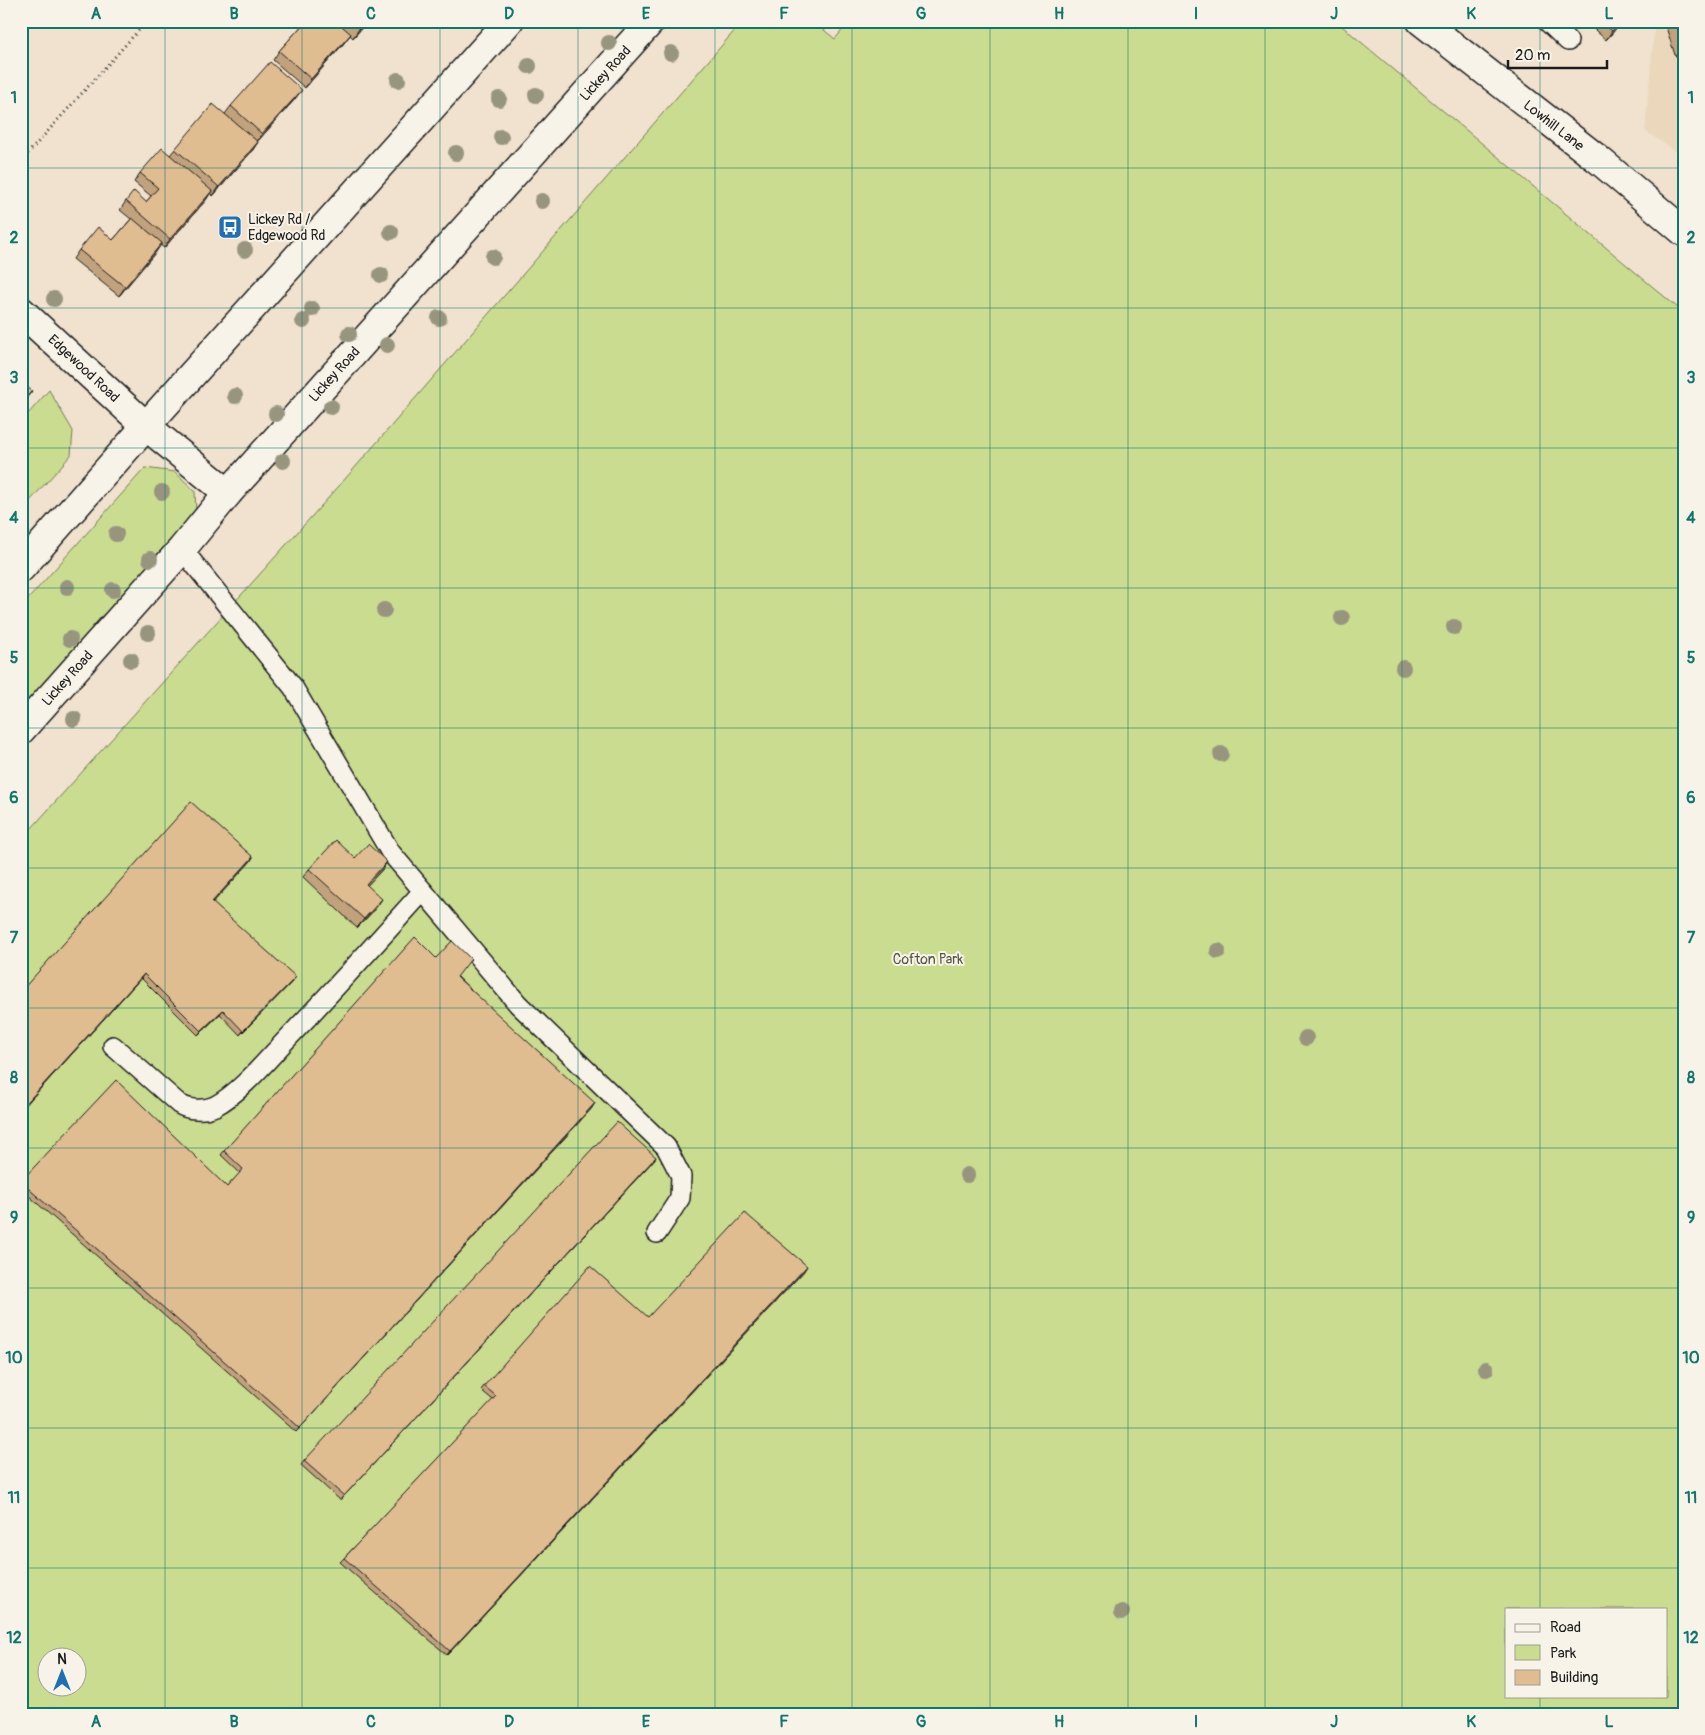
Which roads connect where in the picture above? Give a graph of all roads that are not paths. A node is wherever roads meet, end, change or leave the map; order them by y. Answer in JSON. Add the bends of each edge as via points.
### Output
{"nodes":[{"id":1,"x":509,"y":21,"type":"edge"},
{"id":2,"x":651,"y":21,"type":"edge"},
{"id":3,"x":1420,"y":21,"type":"edge"},
{"id":4,"x":1546,"y":21,"type":"edge"},
{"id":5,"x":1568,"y":40,"type":"dead end"},
{"id":6,"x":1684,"y":232,"type":"edge"},
{"id":7,"x":21,"y":311,"type":"edge"},
{"id":8,"x":146,"y":426,"type":"junction"},
{"id":9,"x":228,"y":494,"type":"junction"},
{"id":10,"x":182,"y":549,"type":"junction"},
{"id":11,"x":21,"y":568,"type":"edge"},
{"id":12,"x":21,"y":730,"type":"edge"},
{"id":13,"x":422,"y":891,"type":"junction"},
{"id":14,"x":113,"y":1046,"type":"dead end"},
{"id":15,"x":657,"y":1233,"type":"dead end"}],
"edges":[{"from":1,"to":8,"type":"main road"},
{"from":2,"to":9,"type":"main road","name":"Lickey Road"},
{"from":3,"to":6,"type":"main road","name":"Lowhill Lane","via":[[1599,160]]},
{"from":4,"to":5,"type":"lane"},
{"from":7,"to":8,"type":"main road","name":"Edgewood Road"},
{"from":8,"to":9,"type":"main road","name":"Edgewood Road"},
{"from":8,"to":11,"type":"main road"},
{"from":9,"to":10,"type":"main road","name":"Lickey Road"},
{"from":10,"to":12,"type":"main road","name":"Lickey Road"},
{"from":10,"to":13,"type":"lane","via":[[293,687],[392,852]]},
{"from":13,"to":14,"type":"lane","via":[[249,1080],[215,1106],[185,1108],[178,1104]]},
{"from":13,"to":15,"type":"lane","via":[[518,1004],[666,1147],[681,1176],[680,1198]]}]}
